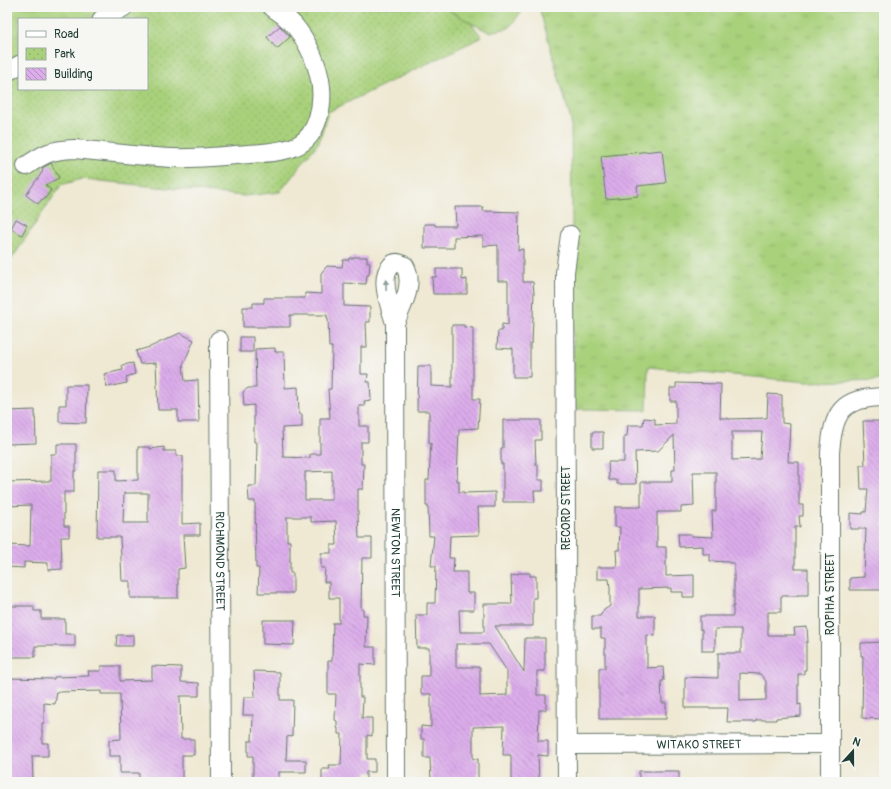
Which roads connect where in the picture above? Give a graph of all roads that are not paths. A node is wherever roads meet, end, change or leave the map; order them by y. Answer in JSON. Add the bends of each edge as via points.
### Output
{"nodes":[{"id":1,"x":124,"y":7,"type":"edge"},
{"id":2,"x":272,"y":7,"type":"edge"},
{"id":3,"x":104,"y":18,"type":"edge"},
{"id":4,"x":18,"y":66,"type":"edge"},
{"id":5,"x":7,"y":72,"type":"edge"},
{"id":6,"x":26,"y":166,"type":"dead end"},
{"id":7,"x":570,"y":235,"type":"dead end"},
{"id":8,"x":395,"y":323,"type":"dead end"},
{"id":9,"x":219,"y":340,"type":"dead end"},
{"id":10,"x":884,"y":397,"type":"edge"},
{"id":11,"x":830,"y":744,"type":"junction"},
{"id":12,"x":567,"y":745,"type":"junction"},
{"id":13,"x":221,"y":782,"type":"edge"},
{"id":14,"x":396,"y":782,"type":"edge"},
{"id":15,"x":567,"y":782,"type":"edge"},
{"id":16,"x":830,"y":782,"type":"edge"}],
"edges":[{"from":1,"to":3,"type":"street"},
{"from":2,"to":6,"type":"street","via":[[293,24],[310,52],[318,72],[321,107],[315,126],[299,145],[271,153],[222,157],[172,158],[60,150],[45,153]]},
{"from":4,"to":5,"type":"street"},
{"from":7,"to":12,"type":"street","name":"RECORD STREET","via":[[565,272]]},
{"from":8,"to":14,"type":"street","name":"NEWTON STREET"},
{"from":9,"to":13,"type":"street","name":"RICHMOND STREET"},
{"from":10,"to":11,"type":"street","name":"ROPIHA STREET","via":[[866,397],[853,401],[836,418],[832,432]]},
{"from":11,"to":12,"type":"street","name":"WITAKO STREET"},
{"from":11,"to":16,"type":"street","name":"ROPIHA STREET"},
{"from":12,"to":15,"type":"street","name":"RECORD STREET"}]}
